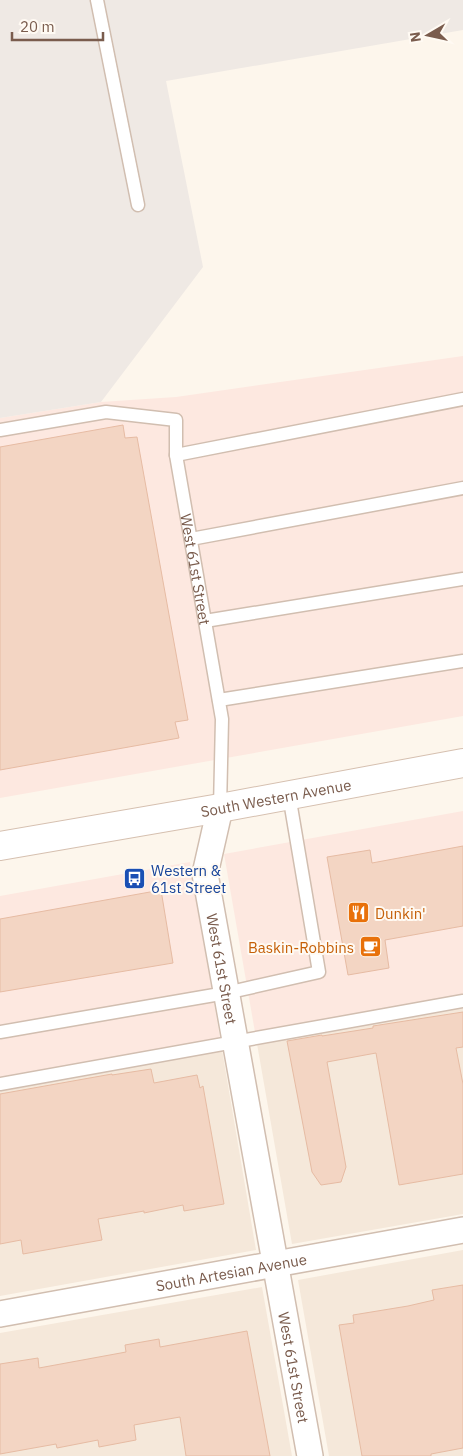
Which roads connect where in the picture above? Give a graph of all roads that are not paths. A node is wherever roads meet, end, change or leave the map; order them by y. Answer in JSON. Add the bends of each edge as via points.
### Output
{"nodes":[{"id":1,"x":97,"y":0,"type":"edge"},
{"id":2,"x":138,"y":205,"type":"dead end"},
{"id":3,"x":463,"y":399,"type":"edge"},
{"id":4,"x":0,"y":430,"type":"edge"},
{"id":5,"x":176,"y":455,"type":"junction"},
{"id":6,"x":463,"y":488,"type":"edge"},
{"id":7,"x":191,"y":540,"type":"junction"},
{"id":8,"x":463,"y":579,"type":"edge"},
{"id":9,"x":205,"y":621,"type":"junction"},
{"id":10,"x":463,"y":660,"type":"edge"},
{"id":11,"x":219,"y":700,"type":"junction"},
{"id":12,"x":463,"y":763,"type":"edge"},
{"id":13,"x":289,"y":795,"type":"junction"},
{"id":14,"x":220,"y":808,"type":"junction"},
{"id":15,"x":0,"y":846,"type":"edge"},
{"id":16,"x":226,"y":993,"type":"junction"},
{"id":17,"x":463,"y":1001,"type":"edge"},
{"id":18,"x":0,"y":1032,"type":"edge"},
{"id":19,"x":235,"y":1042,"type":"junction"},
{"id":20,"x":0,"y":1084,"type":"edge"},
{"id":21,"x":463,"y":1230,"type":"edge"},
{"id":22,"x":275,"y":1264,"type":"junction"},
{"id":23,"x":0,"y":1314,"type":"edge"},
{"id":24,"x":310,"y":1456,"type":"edge"}],
"edges":[{"from":1,"to":2,"type":"lane"},
{"from":3,"to":5,"type":"lane"},
{"from":4,"to":5,"type":"lane","name":"West 61st Street","via":[[106,412],[176,420]]},
{"from":5,"to":7,"type":"lane","name":"West 61st Street"},
{"from":6,"to":7,"type":"lane"},
{"from":7,"to":9,"type":"lane","name":"West 61st Street"},
{"from":8,"to":9,"type":"lane"},
{"from":9,"to":11,"type":"lane","name":"West 61st Street"},
{"from":10,"to":11,"type":"lane"},
{"from":11,"to":14,"type":"lane","name":"West 61st Street","via":[[222,719]]},
{"from":12,"to":13,"type":"main road","name":"South Western Avenue"},
{"from":13,"to":14,"type":"main road","name":"South Western Avenue"},
{"from":13,"to":16,"type":"lane","via":[[319,972]]},
{"from":14,"to":15,"type":"main road","name":"South Western Avenue"},
{"from":14,"to":16,"type":"street","name":"West 61st Street","via":[[205,874]]},
{"from":16,"to":18,"type":"lane"},
{"from":16,"to":19,"type":"street","name":"West 61st Street"},
{"from":17,"to":19,"type":"lane"},
{"from":19,"to":20,"type":"lane"},
{"from":19,"to":22,"type":"street","name":"West 61st Street"},
{"from":21,"to":22,"type":"street","name":"South Artesian Avenue"},
{"from":22,"to":23,"type":"street","name":"South Artesian Avenue"},
{"from":22,"to":24,"type":"street","name":"West 61st Street"}]}
